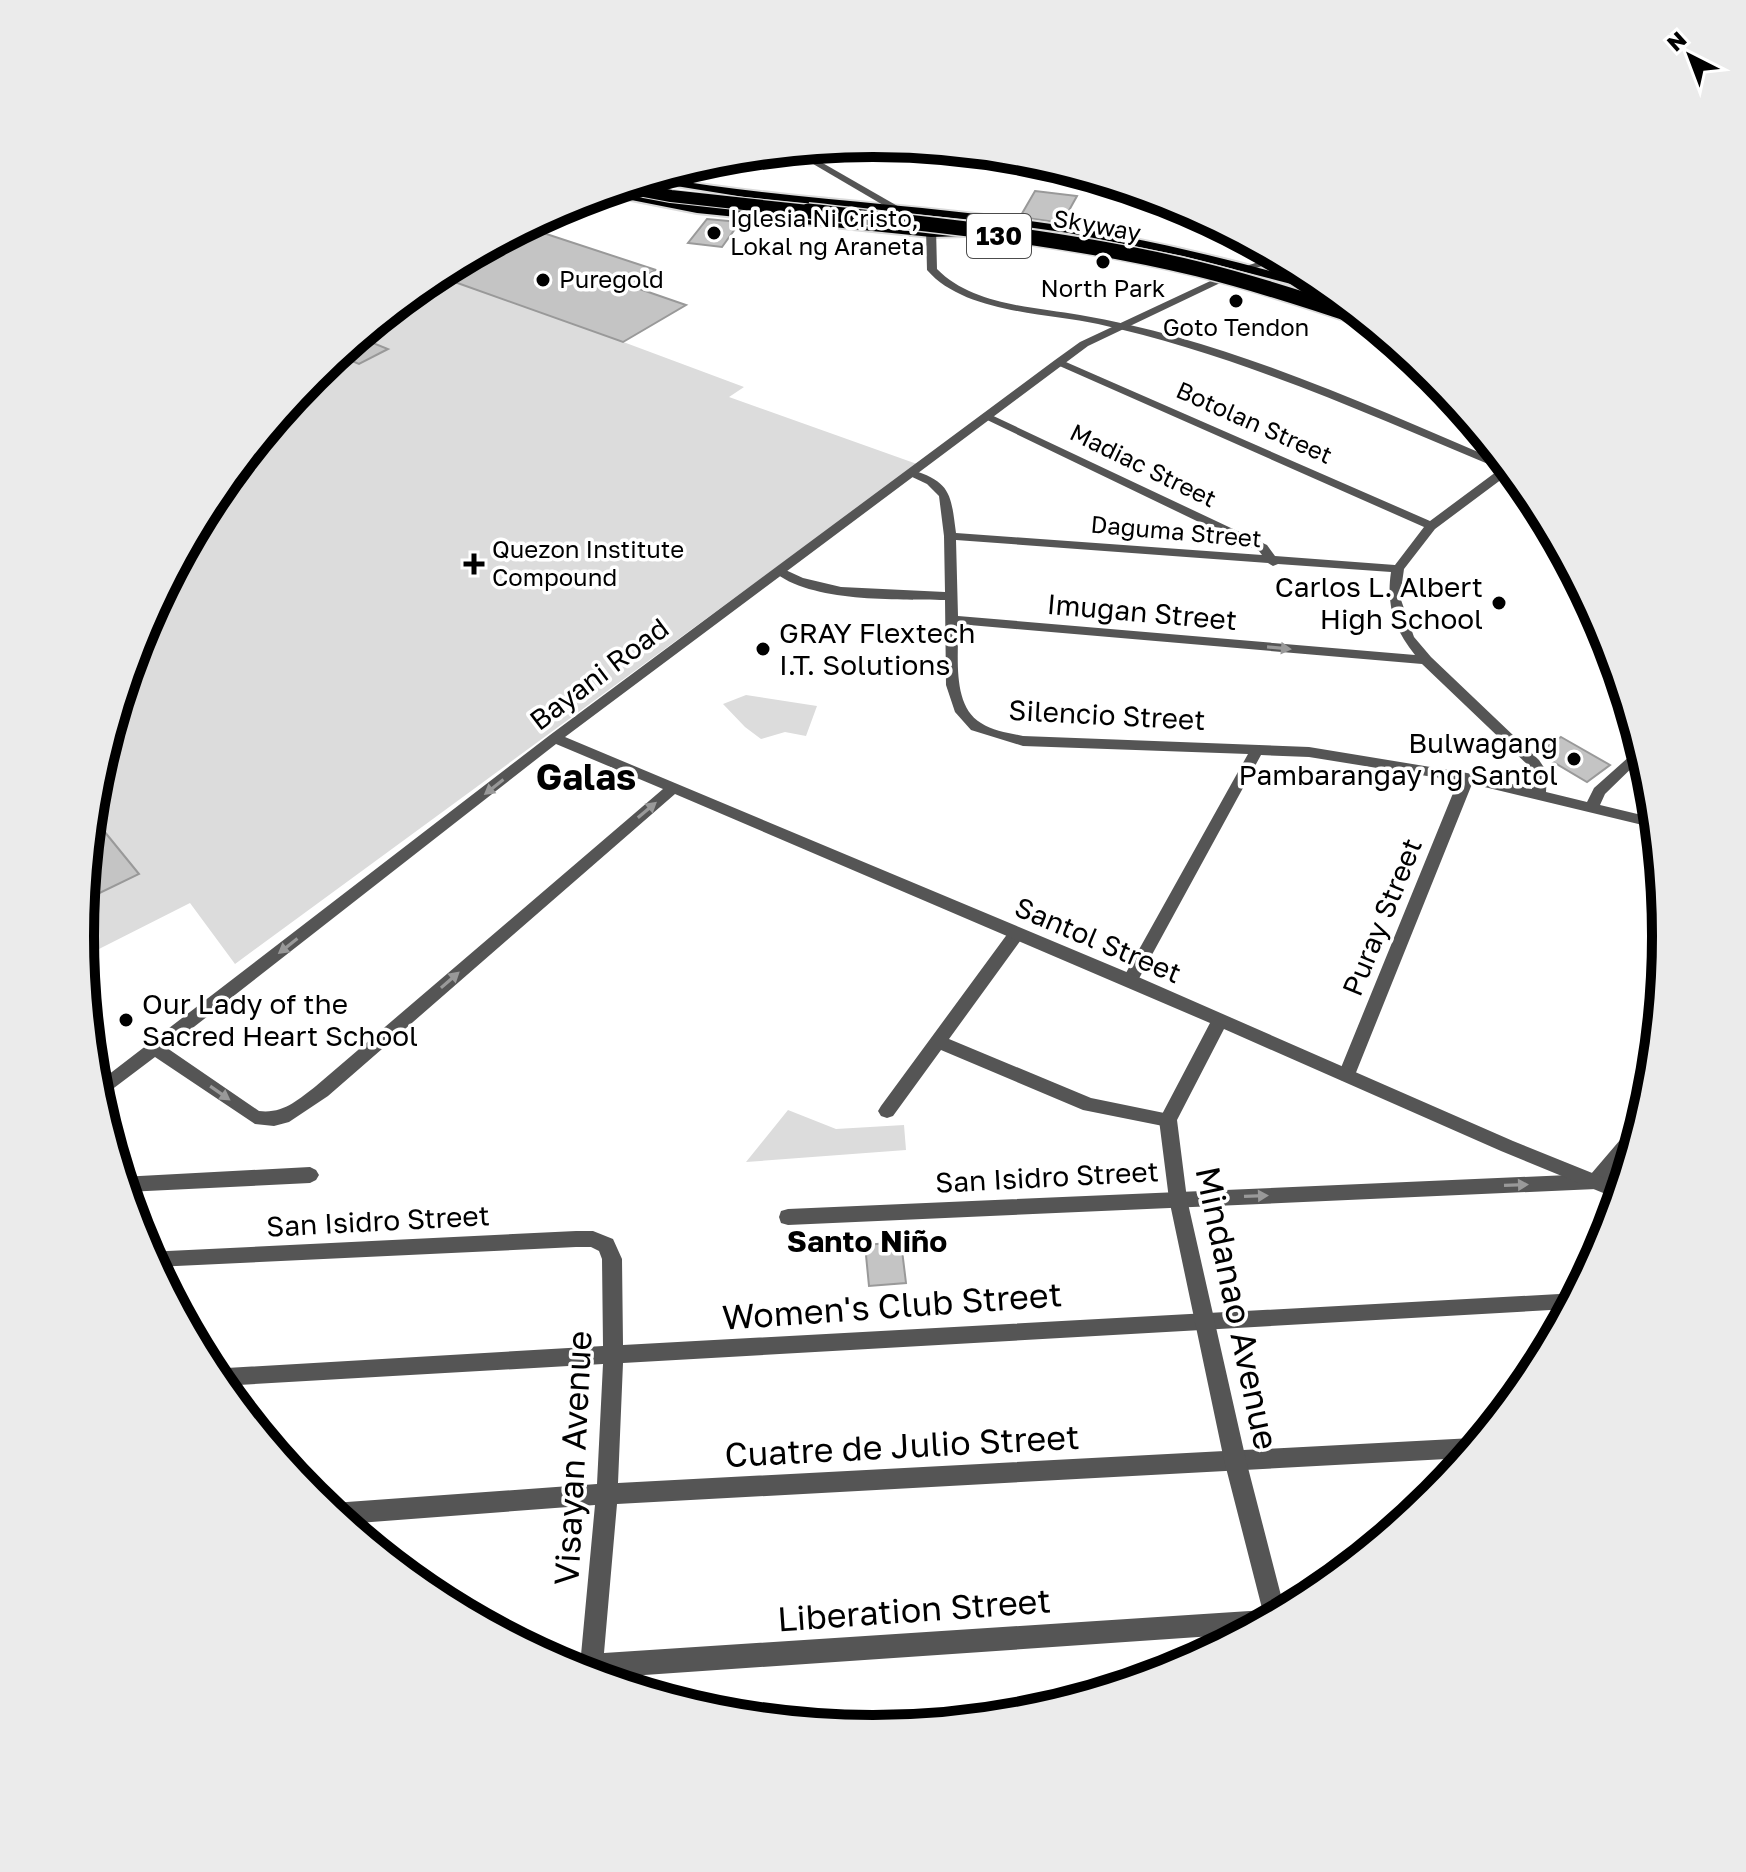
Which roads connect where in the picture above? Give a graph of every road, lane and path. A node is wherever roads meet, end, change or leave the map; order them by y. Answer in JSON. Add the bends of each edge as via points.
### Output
{"nodes":[{"id":1,"x":811,"y":160,"type":"edge"},
{"id":2,"x":674,"y":183,"type":"edge"},
{"id":3,"x":668,"y":185,"type":"edge"},
{"id":4,"x":646,"y":191,"type":"edge"},
{"id":5,"x":640,"y":193,"type":"edge"},
{"id":6,"x":629,"y":196,"type":"edge"},
{"id":7,"x":898,"y":210,"type":"junction"},
{"id":8,"x":931,"y":230,"type":"junction"},
{"id":9,"x":965,"y":232,"type":"joint"},
{"id":10,"x":1264,"y":262,"type":"edge"},
{"id":11,"x":1249,"y":267,"type":"junction"},
{"id":12,"x":1226,"y":276,"type":"junction"},
{"id":13,"x":1296,"y":282,"type":"edge"},
{"id":14,"x":1299,"y":283,"type":"edge"},
{"id":15,"x":1336,"y":310,"type":"edge"},
{"id":16,"x":1343,"y":315,"type":"edge"},
{"id":17,"x":1120,"y":326,"type":"junction"},
{"id":18,"x":1059,"y":362,"type":"junction"},
{"id":19,"x":987,"y":416,"type":"junction"},
{"id":20,"x":1490,"y":461,"type":"edge"},
{"id":21,"x":912,"y":473,"type":"junction"},
{"id":22,"x":1501,"y":476,"type":"edge"},
{"id":23,"x":1431,"y":526,"type":"junction"},
{"id":24,"x":950,"y":536,"type":"junction"},
{"id":25,"x":1273,"y":562,"type":"junction"},
{"id":26,"x":1398,"y":569,"type":"junction"},
{"id":27,"x":779,"y":571,"type":"junction"},
{"id":28,"x":951,"y":596,"type":"junction"},
{"id":29,"x":950,"y":619,"type":"junction"},
{"id":30,"x":1426,"y":660,"type":"junction"},
{"id":31,"x":555,"y":738,"type":"junction"},
{"id":32,"x":1257,"y":750,"type":"junction"},
{"id":33,"x":1631,"y":760,"type":"edge"},
{"id":34,"x":1467,"y":778,"type":"junction"},
{"id":35,"x":673,"y":788,"type":"junction"},
{"id":36,"x":1539,"y":795,"type":"junction"},
{"id":37,"x":1591,"y":808,"type":"junction"},
{"id":38,"x":1643,"y":820,"type":"edge"},
{"id":39,"x":1017,"y":933,"type":"junction"},
{"id":40,"x":1130,"y":980,"type":"junction"},
{"id":41,"x":1220,"y":1020,"type":"junction"},
{"id":42,"x":938,"y":1042,"type":"junction"},
{"id":43,"x":156,"y":1049,"type":"junction"},
{"id":44,"x":1347,"y":1075,"type":"junction"},
{"id":45,"x":108,"y":1085,"type":"edge"},
{"id":46,"x":887,"y":1111,"type":"dead end"},
{"id":47,"x":1168,"y":1120,"type":"junction"},
{"id":48,"x":1621,"y":1151,"type":"edge"},
{"id":49,"x":310,"y":1175,"type":"dead end"},
{"id":50,"x":1596,"y":1181,"type":"junction"},
{"id":51,"x":134,"y":1184,"type":"edge"},
{"id":52,"x":1610,"y":1188,"type":"edge"},
{"id":53,"x":1178,"y":1199,"type":"junction"},
{"id":54,"x":788,"y":1217,"type":"dead end"},
{"id":55,"x":606,"y":1245,"type":"joint"},
{"id":56,"x":164,"y":1258,"type":"edge"},
{"id":57,"x":1562,"y":1301,"type":"edge"},
{"id":58,"x":1206,"y":1319,"type":"junction"},
{"id":59,"x":613,"y":1356,"type":"junction"},
{"id":60,"x":230,"y":1376,"type":"edge"},
{"id":61,"x":1460,"y":1449,"type":"edge"},
{"id":62,"x":1235,"y":1460,"type":"junction"},
{"id":63,"x":607,"y":1494,"type":"junction"},
{"id":64,"x":349,"y":1513,"type":"edge"},
{"id":65,"x":1272,"y":1605,"type":"edge"},
{"id":66,"x":1240,"y":1623,"type":"edge"},
{"id":67,"x":592,"y":1662,"type":"edge"},
{"id":68,"x":609,"y":1669,"type":"edge"}],
"edges":[{"from":1,"to":7,"type":"street"},
{"from":2,"to":7,"type":"main road","number":"130"},
{"from":3,"to":14,"type":"highway","name":"Skyway","via":[[1109,239]]},
{"from":4,"to":15,"type":"highway","name":"Skyway","bridge":true,"via":[[1105,249],[1226,274]]},
{"from":5,"to":8,"type":"main road","number":"130"},
{"from":6,"to":8,"type":"highway","via":[[697,209]]},
{"from":7,"to":11,"type":"main road","number":"130","via":[[1109,237]]},
{"from":8,"to":9,"type":"highway"},
{"from":8,"to":17,"type":"street","via":[[932,270],[950,287],[993,301]]},
{"from":9,"to":12,"type":"main road","number":"130"},
{"from":10,"to":11,"type":"street","name":"Bayani Road"},
{"from":11,"to":12,"type":"street","name":"Bayani Road"},
{"from":11,"to":13,"type":"main road","number":"130"},
{"from":12,"to":16,"type":"main road","number":"130"},
{"from":12,"to":17,"type":"street","name":"Bayani Road"},
{"from":17,"to":18,"type":"street","name":"Bayani Road"},
{"from":17,"to":20,"type":"street","via":[[1259,368]]},
{"from":18,"to":19,"type":"street","name":"Bayani Road"},
{"from":18,"to":23,"type":"street","name":"Botolan Street"},
{"from":19,"to":21,"type":"street","name":"Bayani Road"},
{"from":19,"to":25,"type":"street","name":"Madiac Street","via":[[1263,548]]},
{"from":21,"to":24,"type":"street","name":"Silencio Street","via":[[945,495]]},
{"from":21,"to":27,"type":"street","name":"Bayani Road"},
{"from":22,"to":23,"type":"street"},
{"from":23,"to":26,"type":"street"},
{"from":24,"to":25,"type":"street","name":"Daguma Street"},
{"from":24,"to":28,"type":"street","name":"Silencio Street"},
{"from":25,"to":26,"type":"street","name":"Daguma Street"},
{"from":26,"to":30,"type":"street","via":[[1394,597],[1401,621]]},
{"from":27,"to":28,"type":"street","via":[[837,591]]},
{"from":27,"to":31,"type":"street","name":"Bayani Road"},
{"from":28,"to":29,"type":"street","name":"Silencio Street"},
{"from":29,"to":30,"type":"street","name":"Imugan Street","one_way":true},
{"from":29,"to":32,"type":"street","name":"Silencio Street","via":[[958,709],[988,733],[1023,741]]},
{"from":30,"to":36,"type":"street","via":[[1534,763],[1541,781]]},
{"from":31,"to":35,"type":"street","name":"Santol Street"},
{"from":31,"to":43,"type":"street","name":"Bayani Road","one_way":true},
{"from":32,"to":34,"type":"street","name":"Silencio Street","via":[[1322,754]]},
{"from":32,"to":40,"type":"street"},
{"from":33,"to":37,"type":"street","via":[[1599,791]]},
{"from":34,"to":36,"type":"street","name":"Silencio Street"},
{"from":34,"to":44,"type":"street","name":"Puray Street"},
{"from":35,"to":39,"type":"street","name":"Santol Street"},
{"from":43,"to":35,"type":"street","one_way":true,"via":[[255,1117],[288,1115]]},
{"from":36,"to":37,"type":"street","name":"Silencio Street"},
{"from":37,"to":38,"type":"street","name":"Silencio Street"},
{"from":39,"to":40,"type":"street","name":"Santol Street"},
{"from":39,"to":42,"type":"street"},
{"from":40,"to":41,"type":"street","name":"Santol Street"},
{"from":41,"to":44,"type":"street","name":"Santol Street"},
{"from":41,"to":47,"type":"street"},
{"from":42,"to":46,"type":"street"},
{"from":42,"to":47,"type":"street","via":[[1089,1105]]},
{"from":43,"to":45,"type":"street","name":"Bayani Road"},
{"from":44,"to":50,"type":"street","name":"Santol Street"},
{"from":47,"to":53,"type":"street","name":"Mindanao Avenue"},
{"from":48,"to":50,"type":"street"},
{"from":49,"to":51,"type":"street"},
{"from":50,"to":52,"type":"street","name":"Santol Street"},
{"from":53,"to":50,"type":"street","name":"San Isidro Street","one_way":true},
{"from":53,"to":54,"type":"street","name":"San Isidro Street"},
{"from":53,"to":58,"type":"street","name":"Mindanao Avenue"},
{"from":55,"to":56,"type":"street","name":"San Isidro Street","via":[[576,1239]]},
{"from":55,"to":59,"type":"street","name":"Visayan Avenue","via":[[612,1259]]},
{"from":57,"to":58,"type":"street","name":"Women's Club Street"},
{"from":58,"to":59,"type":"street","name":"Women's Club Street"},
{"from":58,"to":62,"type":"street","name":"Mindanao Avenue"},
{"from":59,"to":60,"type":"street","name":"Women's Club Street"},
{"from":59,"to":63,"type":"street","name":"Visayan Avenue"},
{"from":61,"to":62,"type":"street","name":"Cuatre de Julio Street"},
{"from":62,"to":63,"type":"street","name":"Cuatre de Julio Street"},
{"from":62,"to":65,"type":"street","name":"Mindanao Avenue"},
{"from":63,"to":64,"type":"street","name":"Cuatre de Julio Street"},
{"from":63,"to":67,"type":"street","name":"Visayan Avenue"},
{"from":66,"to":68,"type":"street","name":"Liberation Street"}]}
